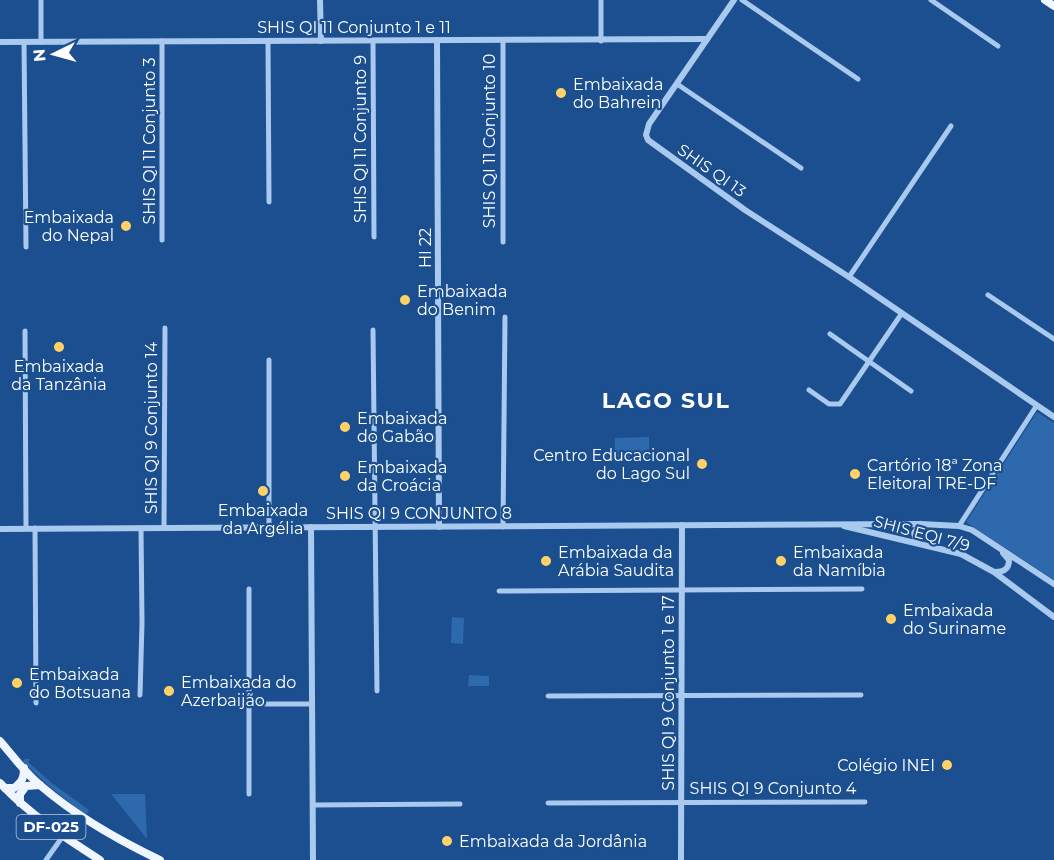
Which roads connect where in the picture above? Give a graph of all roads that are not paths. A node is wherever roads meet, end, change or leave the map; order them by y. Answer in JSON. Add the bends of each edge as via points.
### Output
{"nodes":[{"id":1,"x":41,"y":0,"type":"edge"},
{"id":2,"x":320,"y":0,"type":"edge"},
{"id":3,"x":601,"y":0,"type":"edge"},
{"id":4,"x":734,"y":0,"type":"edge"},
{"id":5,"x":742,"y":0,"type":"edge"},
{"id":6,"x":931,"y":0,"type":"edge"},
{"id":7,"x":1045,"y":0,"type":"edge"},
{"id":8,"x":1054,"y":6,"type":"edge"},
{"id":9,"x":707,"y":39,"type":"junction"},
{"id":10,"x":437,"y":40,"type":"junction"},
{"id":11,"x":502,"y":40,"type":"junction"},
{"id":12,"x":162,"y":41,"type":"junction"},
{"id":13,"x":268,"y":41,"type":"junction"},
{"id":14,"x":321,"y":41,"type":"junction"},
{"id":15,"x":373,"y":41,"type":"junction"},
{"id":16,"x":601,"y":41,"type":"junction"},
{"id":17,"x":0,"y":42,"type":"edge"},
{"id":18,"x":24,"y":42,"type":"junction"},
{"id":19,"x":41,"y":42,"type":"junction"},
{"id":20,"x":998,"y":46,"type":"dead end"},
{"id":21,"x":858,"y":79,"type":"dead end"},
{"id":22,"x":677,"y":84,"type":"junction"},
{"id":23,"x":951,"y":126,"type":"dead end"},
{"id":24,"x":801,"y":168,"type":"dead end"},
{"id":25,"x":269,"y":202,"type":"dead end"},
{"id":26,"x":374,"y":237,"type":"dead end"},
{"id":27,"x":162,"y":240,"type":"dead end"},
{"id":28,"x":503,"y":242,"type":"dead end"},
{"id":29,"x":26,"y":247,"type":"dead end"},
{"id":30,"x":849,"y":276,"type":"junction"},
{"id":31,"x":988,"y":295,"type":"dead end"},
{"id":32,"x":902,"y":313,"type":"junction"},
{"id":33,"x":505,"y":317,"type":"dead end"},
{"id":34,"x":165,"y":328,"type":"dead end"},
{"id":35,"x":373,"y":330,"type":"dead end"},
{"id":36,"x":25,"y":331,"type":"dead end"},
{"id":37,"x":831,"y":334,"type":"dead end"},
{"id":38,"x":1054,"y":339,"type":"edge"},
{"id":39,"x":269,"y":360,"type":"dead end"},
{"id":40,"x":870,"y":361,"type":"junction"},
{"id":41,"x":809,"y":390,"type":"dead end"},
{"id":42,"x":911,"y":391,"type":"dead end"},
{"id":43,"x":1037,"y":405,"type":"junction"},
{"id":44,"x":1054,"y":417,"type":"edge"},
{"id":45,"x":921,"y":524,"type":"junction"},
{"id":46,"x":682,"y":525,"type":"junction"},
{"id":47,"x":838,"y":525,"type":"junction"},
{"id":48,"x":503,"y":526,"type":"junction"},
{"id":49,"x":958,"y":526,"type":"junction"},
{"id":50,"x":311,"y":527,"type":"junction"},
{"id":51,"x":375,"y":527,"type":"junction"},
{"id":52,"x":439,"y":527,"type":"junction"},
{"id":53,"x":35,"y":528,"type":"junction"},
{"id":54,"x":141,"y":528,"type":"junction"},
{"id":55,"x":164,"y":528,"type":"junction"},
{"id":56,"x":269,"y":528,"type":"junction"},
{"id":57,"x":0,"y":529,"type":"edge"},
{"id":58,"x":26,"y":529,"type":"junction"},
{"id":59,"x":917,"y":543,"type":"junction"},
{"id":60,"x":993,"y":543,"type":"junction"},
{"id":61,"x":994,"y":572,"type":"junction"},
{"id":62,"x":1054,"y":584,"type":"edge"},
{"id":63,"x":249,"y":588,"type":"dead end"},
{"id":64,"x":862,"y":589,"type":"dead end"},
{"id":65,"x":682,"y":590,"type":"junction"},
{"id":66,"x":499,"y":591,"type":"dead end"},
{"id":67,"x":1054,"y":617,"type":"edge"},
{"id":68,"x":377,"y":691,"type":"dead end"},
{"id":69,"x":140,"y":695,"type":"dead end"},
{"id":70,"x":861,"y":695,"type":"dead end"},
{"id":71,"x":548,"y":696,"type":"dead end"},
{"id":72,"x":682,"y":696,"type":"junction"},
{"id":73,"x":36,"y":703,"type":"dead end"},
{"id":74,"x":249,"y":704,"type":"junction"},
{"id":75,"x":311,"y":704,"type":"junction"},
{"id":76,"x":0,"y":741,"type":"edge"},
{"id":77,"x":24,"y":768,"type":"junction"},
{"id":78,"x":3,"y":785,"type":"edge"},
{"id":79,"x":40,"y":786,"type":"junction"},
{"id":80,"x":249,"y":794,"type":"dead end"},
{"id":81,"x":681,"y":802,"type":"junction"},
{"id":82,"x":864,"y":802,"type":"dead end"},
{"id":83,"x":21,"y":803,"type":"junction"},
{"id":84,"x":548,"y":803,"type":"dead end"},
{"id":85,"x":460,"y":804,"type":"dead end"},
{"id":86,"x":313,"y":805,"type":"junction"},
{"id":87,"x":63,"y":836,"type":"junction"},
{"id":88,"x":46,"y":860,"type":"edge"},
{"id":89,"x":100,"y":860,"type":"edge"},
{"id":90,"x":160,"y":860,"type":"edge"},
{"id":91,"x":313,"y":860,"type":"edge"},
{"id":92,"x":681,"y":860,"type":"edge"}],
"edges":[{"from":1,"to":19,"type":"street"},
{"from":2,"to":14,"type":"street"},
{"from":3,"to":16,"type":"street"},
{"from":4,"to":9,"type":"street","name":"SHIS QI 13"},
{"from":5,"to":21,"type":"street"},
{"from":6,"to":20,"type":"street"},
{"from":7,"to":8,"type":"main road"},
{"from":9,"to":16,"type":"street","name":"SHIS QI 11 Conjunto 1 e 11"},
{"from":9,"to":22,"type":"street","name":"SHIS QI 13"},
{"from":10,"to":11,"type":"street","name":"SHIS QI 11 Conjunto 1 e 11"},
{"from":10,"to":15,"type":"street","name":"SHIS QI 11 Conjunto 1 e 11"},
{"from":10,"to":52,"type":"street","name":"HI 22"},
{"from":11,"to":16,"type":"street","name":"SHIS QI 11 Conjunto 1 e 11"},
{"from":11,"to":28,"type":"street","name":"SHIS QI 11 Conjunto 10"},
{"from":12,"to":13,"type":"street","name":"SHIS QI 11 Conjunto 1 e 11"},
{"from":12,"to":19,"type":"street","name":"SHIS QI 11 Conjunto 1 e 11"},
{"from":12,"to":27,"type":"street","name":"SHIS QI 11 Conjunto 3"},
{"from":13,"to":14,"type":"street","name":"SHIS QI 11 Conjunto 1 e 11"},
{"from":13,"to":25,"type":"street"},
{"from":14,"to":15,"type":"street","name":"SHIS QI 11 Conjunto 1 e 11"},
{"from":15,"to":26,"type":"street","name":"SHIS QI 11 Conjunto 9"},
{"from":17,"to":18,"type":"street","name":"SHIS QI 11 Conjunto 1 e 11"},
{"from":18,"to":19,"type":"street","name":"SHIS QI 11 Conjunto 1 e 11"},
{"from":18,"to":29,"type":"street"},
{"from":22,"to":24,"type":"street"},
{"from":22,"to":30,"type":"street","name":"SHIS QI 13","via":[[646,129],[653,145]]},
{"from":23,"to":30,"type":"street"},
{"from":30,"to":32,"type":"street","name":"SHIS QI 13"},
{"from":31,"to":38,"type":"street"},
{"from":32,"to":40,"type":"street"},
{"from":32,"to":43,"type":"street","name":"SHIS QI 13"},
{"from":33,"to":48,"type":"street"},
{"from":34,"to":55,"type":"street","name":"SHIS QI 9 Conjunto 14"},
{"from":35,"to":51,"type":"street"},
{"from":36,"to":58,"type":"street"},
{"from":37,"to":40,"type":"street"},
{"from":39,"to":56,"type":"street"},
{"from":40,"to":41,"type":"street","via":[[840,404],[829,404]]},
{"from":40,"to":42,"type":"street"},
{"from":43,"to":44,"type":"street","name":"SHIS QI 13"},
{"from":43,"to":49,"type":"street"},
{"from":45,"to":47,"type":"street"},
{"from":45,"to":49,"type":"street"},
{"from":45,"to":59,"type":"street","via":[[914,533]]},
{"from":46,"to":47,"type":"street","name":"SHIS QI 9 CONJUNTO 8"},
{"from":46,"to":48,"type":"street","name":"SHIS QI 9 CONJUNTO 8"},
{"from":46,"to":65,"type":"street","name":"SHIS QI 9 Conjunto 1 e 17"},
{"from":47,"to":59,"type":"street","name":"SHIS EQI 7/9"},
{"from":48,"to":52,"type":"street","name":"SHIS QI 9 CONJUNTO 8"},
{"from":49,"to":60,"type":"street"},
{"from":50,"to":51,"type":"street","name":"SHIS QI 9 CONJUNTO 8"},
{"from":50,"to":56,"type":"street","name":"SHIS QI 9 CONJUNTO 8"},
{"from":50,"to":75,"type":"street"},
{"from":51,"to":52,"type":"street","name":"SHIS QI 9 CONJUNTO 8"},
{"from":51,"to":68,"type":"street"},
{"from":53,"to":54,"type":"street","name":"SHIS QI 9 CONJUNTO 8"},
{"from":53,"to":58,"type":"street","name":"SHIS QI 9 CONJUNTO 8"},
{"from":53,"to":73,"type":"street"},
{"from":54,"to":55,"type":"street","name":"SHIS QI 9 CONJUNTO 8"},
{"from":54,"to":69,"type":"street"},
{"from":55,"to":56,"type":"street","name":"SHIS QI 9 CONJUNTO 8"},
{"from":57,"to":58,"type":"street","name":"SHIS QI 9 CONJUNTO 8"},
{"from":59,"to":61,"type":"street","name":"SHIS EQI 7/9","via":[[962,554]]},
{"from":60,"to":61,"type":"street","via":[[1009,560],[1005,570]]},
{"from":60,"to":62,"type":"street"},
{"from":61,"to":67,"type":"street","name":"SHIS EQI 7/9"},
{"from":63,"to":74,"type":"street"},
{"from":64,"to":65,"type":"street"},
{"from":65,"to":66,"type":"street"},
{"from":65,"to":72,"type":"street","name":"SHIS QI 9 Conjunto 1 e 17"},
{"from":70,"to":72,"type":"street"},
{"from":71,"to":72,"type":"street"},
{"from":72,"to":81,"type":"street","name":"SHIS QI 9 Conjunto 1 e 17"},
{"from":74,"to":75,"type":"street"},
{"from":74,"to":80,"type":"street"},
{"from":75,"to":86,"type":"street"},
{"from":76,"to":77,"type":"main road","number":"DF-025"},
{"from":77,"to":78,"type":"main road","via":[[24,778],[14,788]]},
{"from":77,"to":79,"type":"main road","number":"DF-025"},
{"from":78,"to":83,"type":"main road","number":"DF-025"},
{"from":79,"to":83,"type":"main road","via":[[26,786],[20,794]]},
{"from":79,"to":90,"type":"main road","number":"DF-025","via":[[87,819]]},
{"from":81,"to":82,"type":"street","name":"SHIS QI 9 Conjunto 4"},
{"from":81,"to":84,"type":"street","name":"SHIS QI 9 Conjunto 4"},
{"from":81,"to":92,"type":"street","name":"SHIS QI 9 Conjunto 1 e 17"},
{"from":83,"to":87,"type":"main road","number":"DF-025"},
{"from":85,"to":86,"type":"street"},
{"from":86,"to":91,"type":"street"},
{"from":87,"to":88,"type":"street"},
{"from":87,"to":89,"type":"main road","number":"DF-025"}]}
